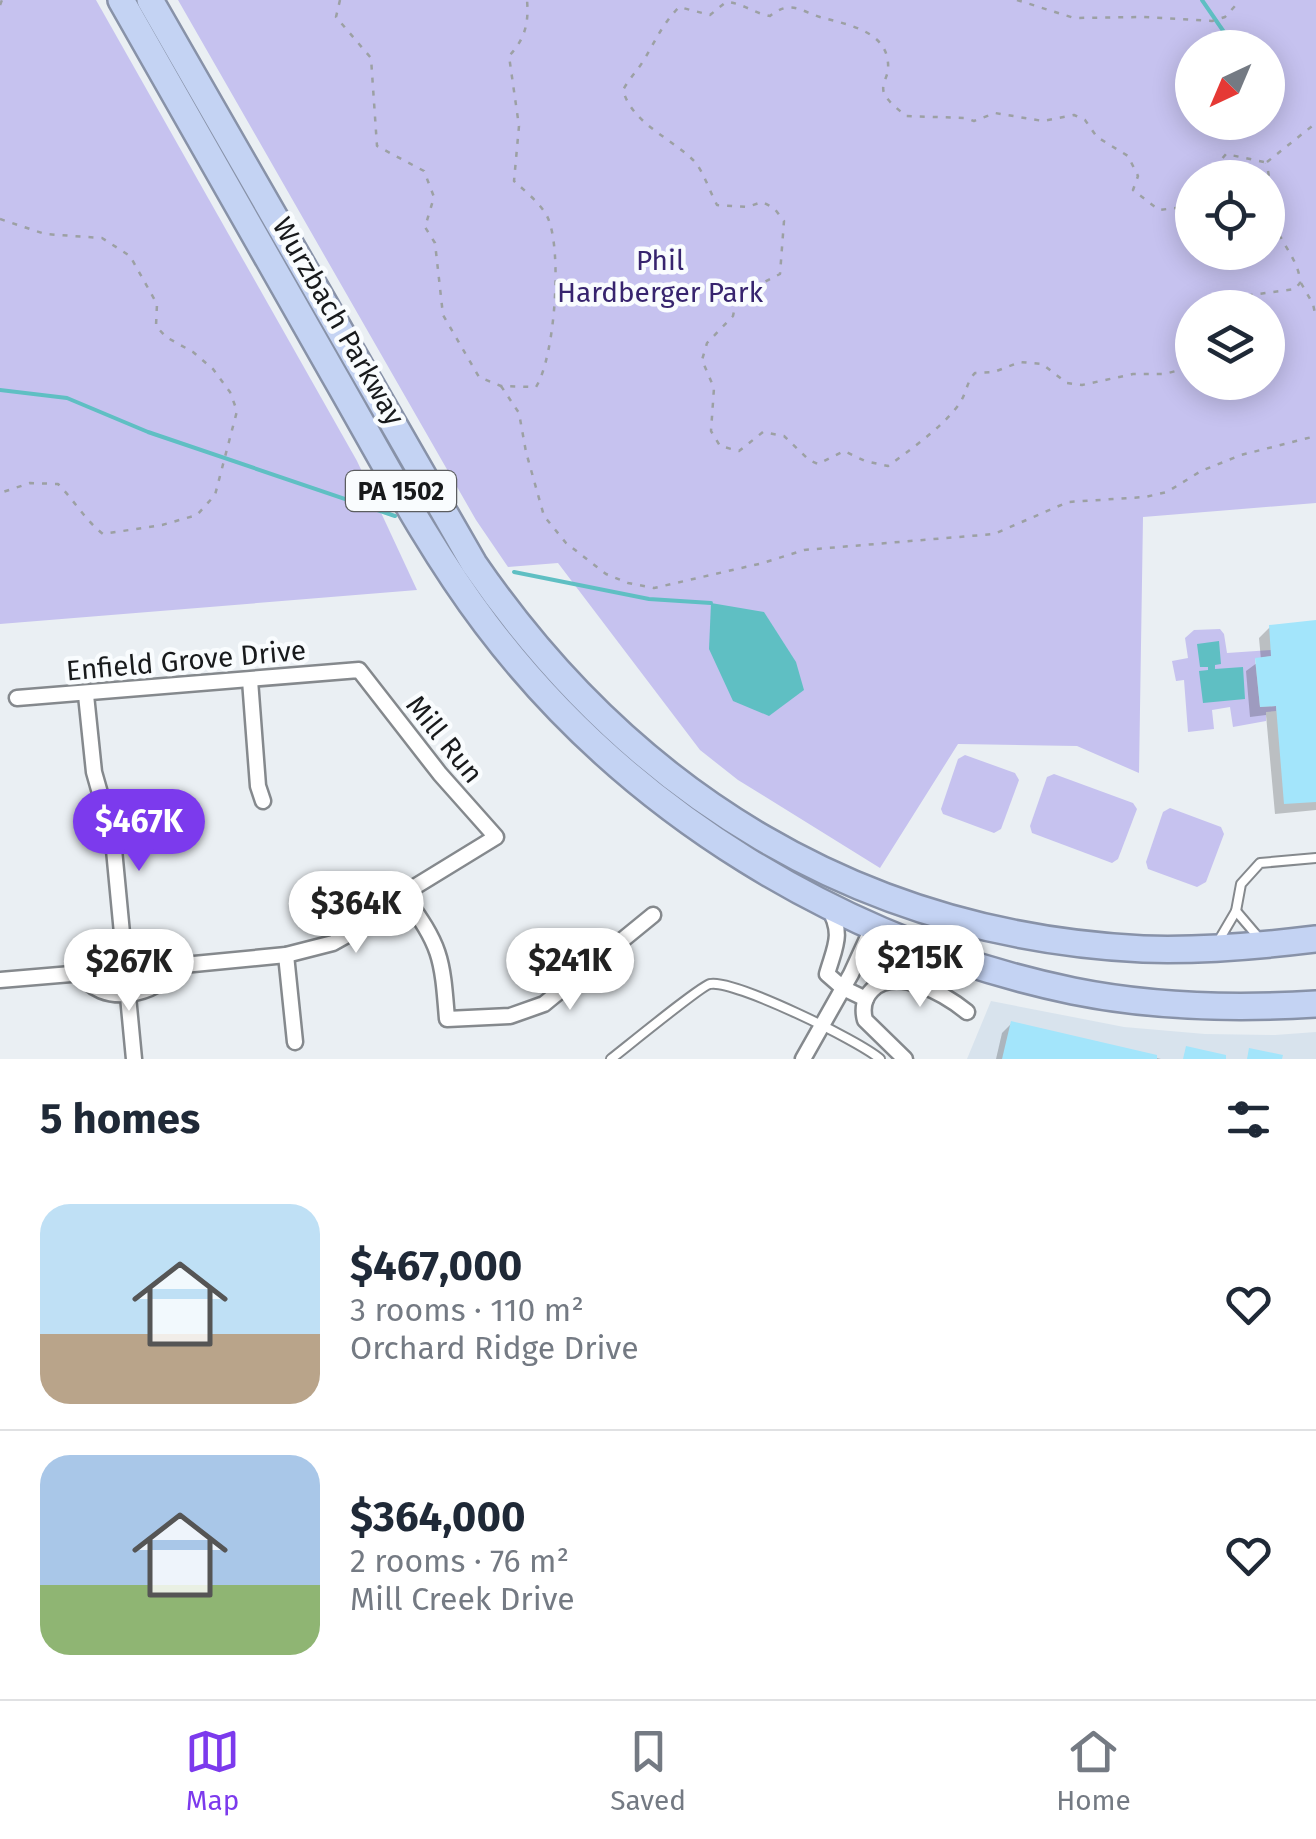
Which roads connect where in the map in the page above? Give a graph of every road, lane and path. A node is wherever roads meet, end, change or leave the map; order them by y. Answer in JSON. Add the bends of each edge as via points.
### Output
{"nodes":[{"id":1,"x":121,"y":0,"type":"edge"},
{"id":2,"x":150,"y":0,"type":"edge"},
{"id":3,"x":340,"y":0,"type":"edge"},
{"id":4,"x":528,"y":0,"type":"edge"},
{"id":5,"x":1017,"y":0,"type":"edge"},
{"id":6,"x":1232,"y":0,"type":"edge"},
{"id":7,"x":741,"y":2,"type":"edge"},
{"id":8,"x":1316,"y":122,"type":"edge"},
{"id":9,"x":1221,"y":160,"type":"edge"},
{"id":10,"x":1253,"y":160,"type":"edge"},
{"id":11,"x":1270,"y":160,"type":"edge"},
{"id":12,"x":1175,"y":208,"type":"edge"},
{"id":13,"x":0,"y":220,"type":"edge"},
{"id":14,"x":1285,"y":248,"type":"edge"},
{"id":15,"x":1300,"y":283,"type":"junction"},
{"id":16,"x":1285,"y":290,"type":"edge"},
{"id":17,"x":1316,"y":318,"type":"edge"},
{"id":18,"x":1175,"y":372,"type":"edge"},
{"id":19,"x":501,"y":386,"type":"junction"},
{"id":20,"x":1316,"y":436,"type":"edge"},
{"id":21,"x":0,"y":493,"type":"edge"},
{"id":22,"x":359,"y":670,"type":"joint"},
{"id":23,"x":250,"y":680,"type":"junction"},
{"id":24,"x":86,"y":695,"type":"junction"},
{"id":25,"x":17,"y":698,"type":"dead end"},
{"id":26,"x":263,"y":801,"type":"dead end"},
{"id":27,"x":1316,"y":858,"type":"edge"},
{"id":28,"x":404,"y":894,"type":"junction"},
{"id":29,"x":826,"y":904,"type":"junction"},
{"id":30,"x":1236,"y":911,"type":"junction"},
{"id":31,"x":654,"y":915,"type":"dead end"},
{"id":32,"x":872,"y":926,"type":"junction"},
{"id":33,"x":1316,"y":939,"type":"edge"},
{"id":34,"x":1265,"y":944,"type":"junction"},
{"id":35,"x":124,"y":947,"type":"junction"},
{"id":36,"x":1213,"y":948,"type":"junction"},
{"id":37,"x":286,"y":955,"type":"junction"},
{"id":38,"x":174,"y":966,"type":"junction"},
{"id":39,"x":83,"y":973,"type":"junction"},
{"id":40,"x":0,"y":980,"type":"edge"},
{"id":41,"x":842,"y":988,"type":"junction"},
{"id":42,"x":128,"y":992,"type":"junction"},
{"id":43,"x":866,"y":999,"type":"junction"},
{"id":44,"x":1316,"y":1004,"type":"edge"},
{"id":45,"x":967,"y":1012,"type":"dead end"},
{"id":46,"x":823,"y":1021,"type":"junction"},
{"id":47,"x":295,"y":1042,"type":"dead end"},
{"id":48,"x":134,"y":1059,"type":"edge"},
{"id":49,"x":611,"y":1059,"type":"edge"},
{"id":50,"x":804,"y":1059,"type":"edge"},
{"id":51,"x":880,"y":1059,"type":"edge"},
{"id":52,"x":905,"y":1059,"type":"edge"}],
"edges":[{"from":1,"to":29,"type":"highway","name":"Wurzbach Parkway","number":"PA 1502","via":[[403,495],[488,626],[570,720],[641,786],[724,846]]},
{"from":2,"to":36,"type":"highway","name":"Wurzbach Parkway","number":"PA 1502","via":[[474,564],[544,656],[622,736],[726,817],[884,896],[1052,939]]},
{"from":3,"to":19,"type":"path","via":[[336,17],[370,58],[377,146],[424,171],[434,196],[425,226],[434,243],[443,315],[479,377]]},
{"from":4,"to":19,"type":"path","via":[[522,42],[509,56],[519,126],[514,181],[546,213],[556,240],[556,276],[545,373],[536,386]]},
{"from":5,"to":6,"type":"path","via":[[1074,18],[1212,21],[1225,17],[1235,6]]},
{"from":7,"to":12,"type":"path","via":[[770,16],[795,6],[873,35],[886,54],[884,96],[906,116],[1085,120],[1097,137],[1128,156],[1138,176],[1134,190],[1143,199],[1158,210]]},
{"from":7,"to":18,"type":"path","via":[[726,2],[710,14],[679,8],[623,90],[627,103],[662,138],[699,166],[716,204],[762,202],[784,220],[780,274],[736,302],[733,316],[706,343],[702,360],[714,388],[711,432],[720,446],[739,451],[763,432],[784,436],[818,464],[844,452],[888,466],[946,418],[975,373],[1042,364],[1067,383],[1082,384]]},
{"from":8,"to":11,"type":"path"},
{"from":9,"to":10,"type":"path","via":[[1226,154]]},
{"from":13,"to":21,"type":"path","via":[[45,234],[102,238],[130,256],[157,304],[156,326],[213,369],[236,411],[215,496],[197,515],[103,534],[58,484],[30,483]]},
{"from":14,"to":15,"type":"path"},
{"from":15,"to":16,"type":"path"},
{"from":15,"to":17,"type":"path"},
{"from":19,"to":20,"type":"path","via":[[518,412],[544,516],[606,574],[654,588],[804,550],[994,534],[1068,502],[1167,492],[1201,471]]},
{"from":22,"to":23,"type":"street","name":"Enfield Grove Drive"},
{"from":22,"to":28,"type":"street","name":"Mill Run","via":[[496,837]]},
{"from":23,"to":24,"type":"street","name":"Enfield Grove Drive"},
{"from":23,"to":26,"type":"street"},
{"from":24,"to":25,"type":"street","name":"Enfield Grove Drive"},
{"from":24,"to":35,"type":"street","via":[[94,772],[113,840]]},
{"from":27,"to":30,"type":"lane","via":[[1260,863],[1241,884]]},
{"from":28,"to":31,"type":"street","via":[[436,942],[447,1019],[510,1016],[544,1004]]},
{"from":28,"to":37,"type":"street","via":[[350,934]]},
{"from":29,"to":32,"type":"highway","name":"Wurzbach Parkway","number":"PA 1502"},
{"from":29,"to":41,"type":"street","via":[[838,924],[826,974]]},
{"from":30,"to":34,"type":"lane"},
{"from":30,"to":36,"type":"lane"},
{"from":32,"to":41,"type":"street"},
{"from":32,"to":44,"type":"highway","name":"Wurzbach Parkway","number":"PA 1502","via":[[1002,974],[1075,992],[1222,1006]]},
{"from":33,"to":34,"type":"highway","name":"Wurzbach Parkway","number":"PA 1502"},
{"from":34,"to":36,"type":"highway","name":"Wurzbach Parkway","number":"PA 1502"},
{"from":35,"to":38,"type":"street","via":[[158,949]]},
{"from":35,"to":39,"type":"street","via":[[98,952]]},
{"from":35,"to":42,"type":"street"},
{"from":37,"to":38,"type":"street"},
{"from":37,"to":47,"type":"street"},
{"from":38,"to":42,"type":"street","via":[[157,987]]},
{"from":39,"to":40,"type":"street"},
{"from":39,"to":42,"type":"street","via":[[95,990]]},
{"from":41,"to":43,"type":"street"},
{"from":41,"to":46,"type":"street"},
{"from":42,"to":48,"type":"street"},
{"from":43,"to":45,"type":"street","via":[[884,980],[898,980]]},
{"from":43,"to":52,"type":"street","via":[[865,1020]]},
{"from":46,"to":49,"type":"lane","via":[[710,984]]},
{"from":46,"to":50,"type":"street"},
{"from":46,"to":51,"type":"lane"}]}
